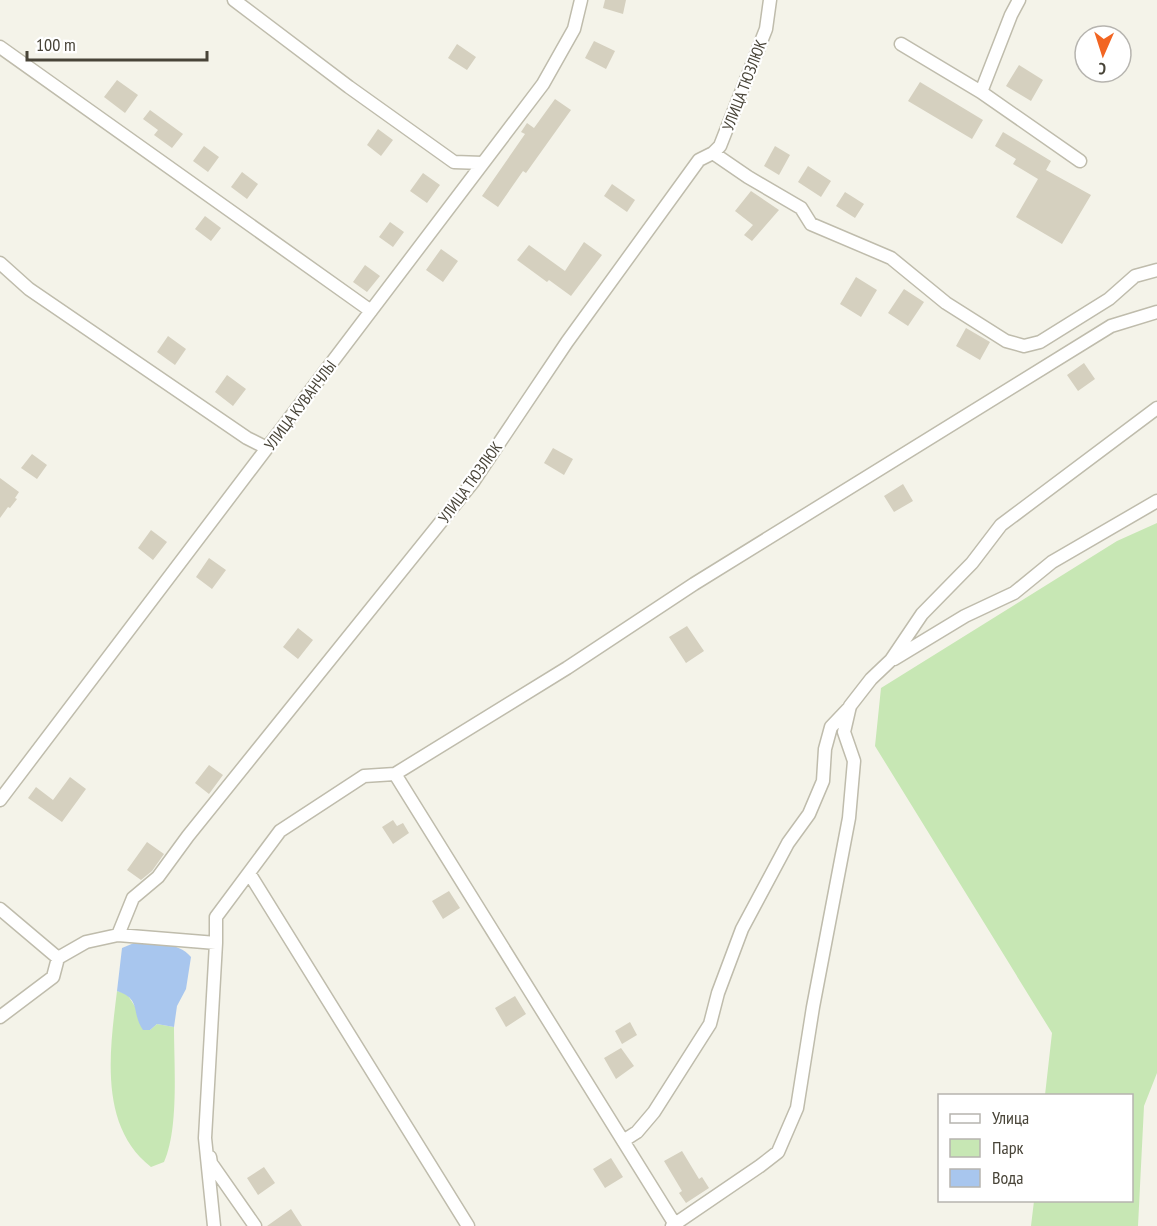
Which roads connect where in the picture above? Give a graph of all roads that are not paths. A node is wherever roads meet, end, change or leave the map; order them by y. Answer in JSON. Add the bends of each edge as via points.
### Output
{"nodes":[{"id":1,"x":234,"y":0,"type":"edge"},
{"id":2,"x":581,"y":0,"type":"edge"},
{"id":3,"x":770,"y":0,"type":"edge"},
{"id":4,"x":1019,"y":0,"type":"edge"},
{"id":5,"x":901,"y":44,"type":"dead end"},
{"id":6,"x":0,"y":47,"type":"edge"},
{"id":7,"x":981,"y":92,"type":"junction"},
{"id":8,"x":713,"y":153,"type":"junction"},
{"id":9,"x":1080,"y":161,"type":"dead end"},
{"id":10,"x":483,"y":163,"type":"junction"},
{"id":11,"x":0,"y":263,"type":"edge"},
{"id":12,"x":1157,"y":270,"type":"edge"},
{"id":13,"x":371,"y":311,"type":"junction"},
{"id":14,"x":1157,"y":312,"type":"edge"},
{"id":15,"x":1157,"y":408,"type":"edge"},
{"id":16,"x":267,"y":448,"type":"junction"},
{"id":17,"x":1157,"y":501,"type":"edge"},
{"id":18,"x":891,"y":660,"type":"junction"},
{"id":19,"x":850,"y":706,"type":"junction"},
{"id":20,"x":395,"y":774,"type":"junction"},
{"id":21,"x":0,"y":800,"type":"edge"},
{"id":22,"x":249,"y":873,"type":"junction"},
{"id":23,"x":0,"y":909,"type":"edge"},
{"id":24,"x":118,"y":935,"type":"junction"},
{"id":25,"x":216,"y":943,"type":"junction"},
{"id":26,"x":58,"y":958,"type":"junction"},
{"id":27,"x":0,"y":1017,"type":"edge"},
{"id":28,"x":205,"y":1138,"type":"junction"},
{"id":29,"x":623,"y":1141,"type":"junction"},
{"id":30,"x":674,"y":1225,"type":"edge"},
{"id":31,"x":214,"y":1226,"type":"edge"},
{"id":32,"x":255,"y":1226,"type":"edge"},
{"id":33,"x":468,"y":1226,"type":"edge"}],
"edges":[{"from":1,"to":10,"type":"street","via":[[454,162]]},
{"from":2,"to":10,"type":"street","name":"УЛИЦА КУВАНЧЛЫ","via":[[574,29],[543,84]]},
{"from":3,"to":8,"type":"street","name":"УЛИЦА ТЮЗЛЮК","via":[[766,29],[720,146]]},
{"from":4,"to":7,"type":"street"},
{"from":5,"to":7,"type":"street"},
{"from":6,"to":13,"type":"street"},
{"from":7,"to":9,"type":"street"},
{"from":8,"to":12,"type":"street","via":[[801,208],[811,224],[891,258],[946,303],[1006,341],[1024,346],[1040,342],[1109,299],[1135,276]]},
{"from":8,"to":24,"type":"street","name":"УЛИЦА ТЮЗЛЮК","via":[[699,160],[685,179],[567,342],[473,482],[158,877],[133,898]]},
{"from":10,"to":13,"type":"street","name":"УЛИЦА КУВАНЧЛЫ"},
{"from":11,"to":16,"type":"street","via":[[29,289]]},
{"from":13,"to":16,"type":"street","name":"УЛИЦА КУВАНЧЛЫ"},
{"from":14,"to":20,"type":"street","via":[[1111,326]]},
{"from":15,"to":18,"type":"street","via":[[1001,525],[922,614]]},
{"from":16,"to":21,"type":"street","name":"УЛИЦА КУВАНЧЛЫ"},
{"from":17,"to":18,"type":"street","via":[[1052,562],[1014,593],[964,616]]},
{"from":18,"to":19,"type":"street"},
{"from":19,"to":29,"type":"street","via":[[831,727],[823,781],[809,814],[788,843],[742,929],[710,1024],[654,1112]]},
{"from":19,"to":30,"type":"street","via":[[844,732],[854,761],[849,818],[797,1107],[778,1152]]},
{"from":20,"to":22,"type":"street","via":[[364,776],[280,831]]},
{"from":20,"to":29,"type":"street"},
{"from":22,"to":25,"type":"street","via":[[216,917]]},
{"from":22,"to":33,"type":"street"},
{"from":23,"to":26,"type":"street"},
{"from":24,"to":25,"type":"street"},
{"from":24,"to":26,"type":"street","via":[[86,942]]},
{"from":25,"to":28,"type":"street"},
{"from":26,"to":27,"type":"street","via":[[53,977]]},
{"from":28,"to":31,"type":"street"},
{"from":28,"to":32,"type":"street","via":[[211,1162]]},
{"from":29,"to":30,"type":"street"}]}
